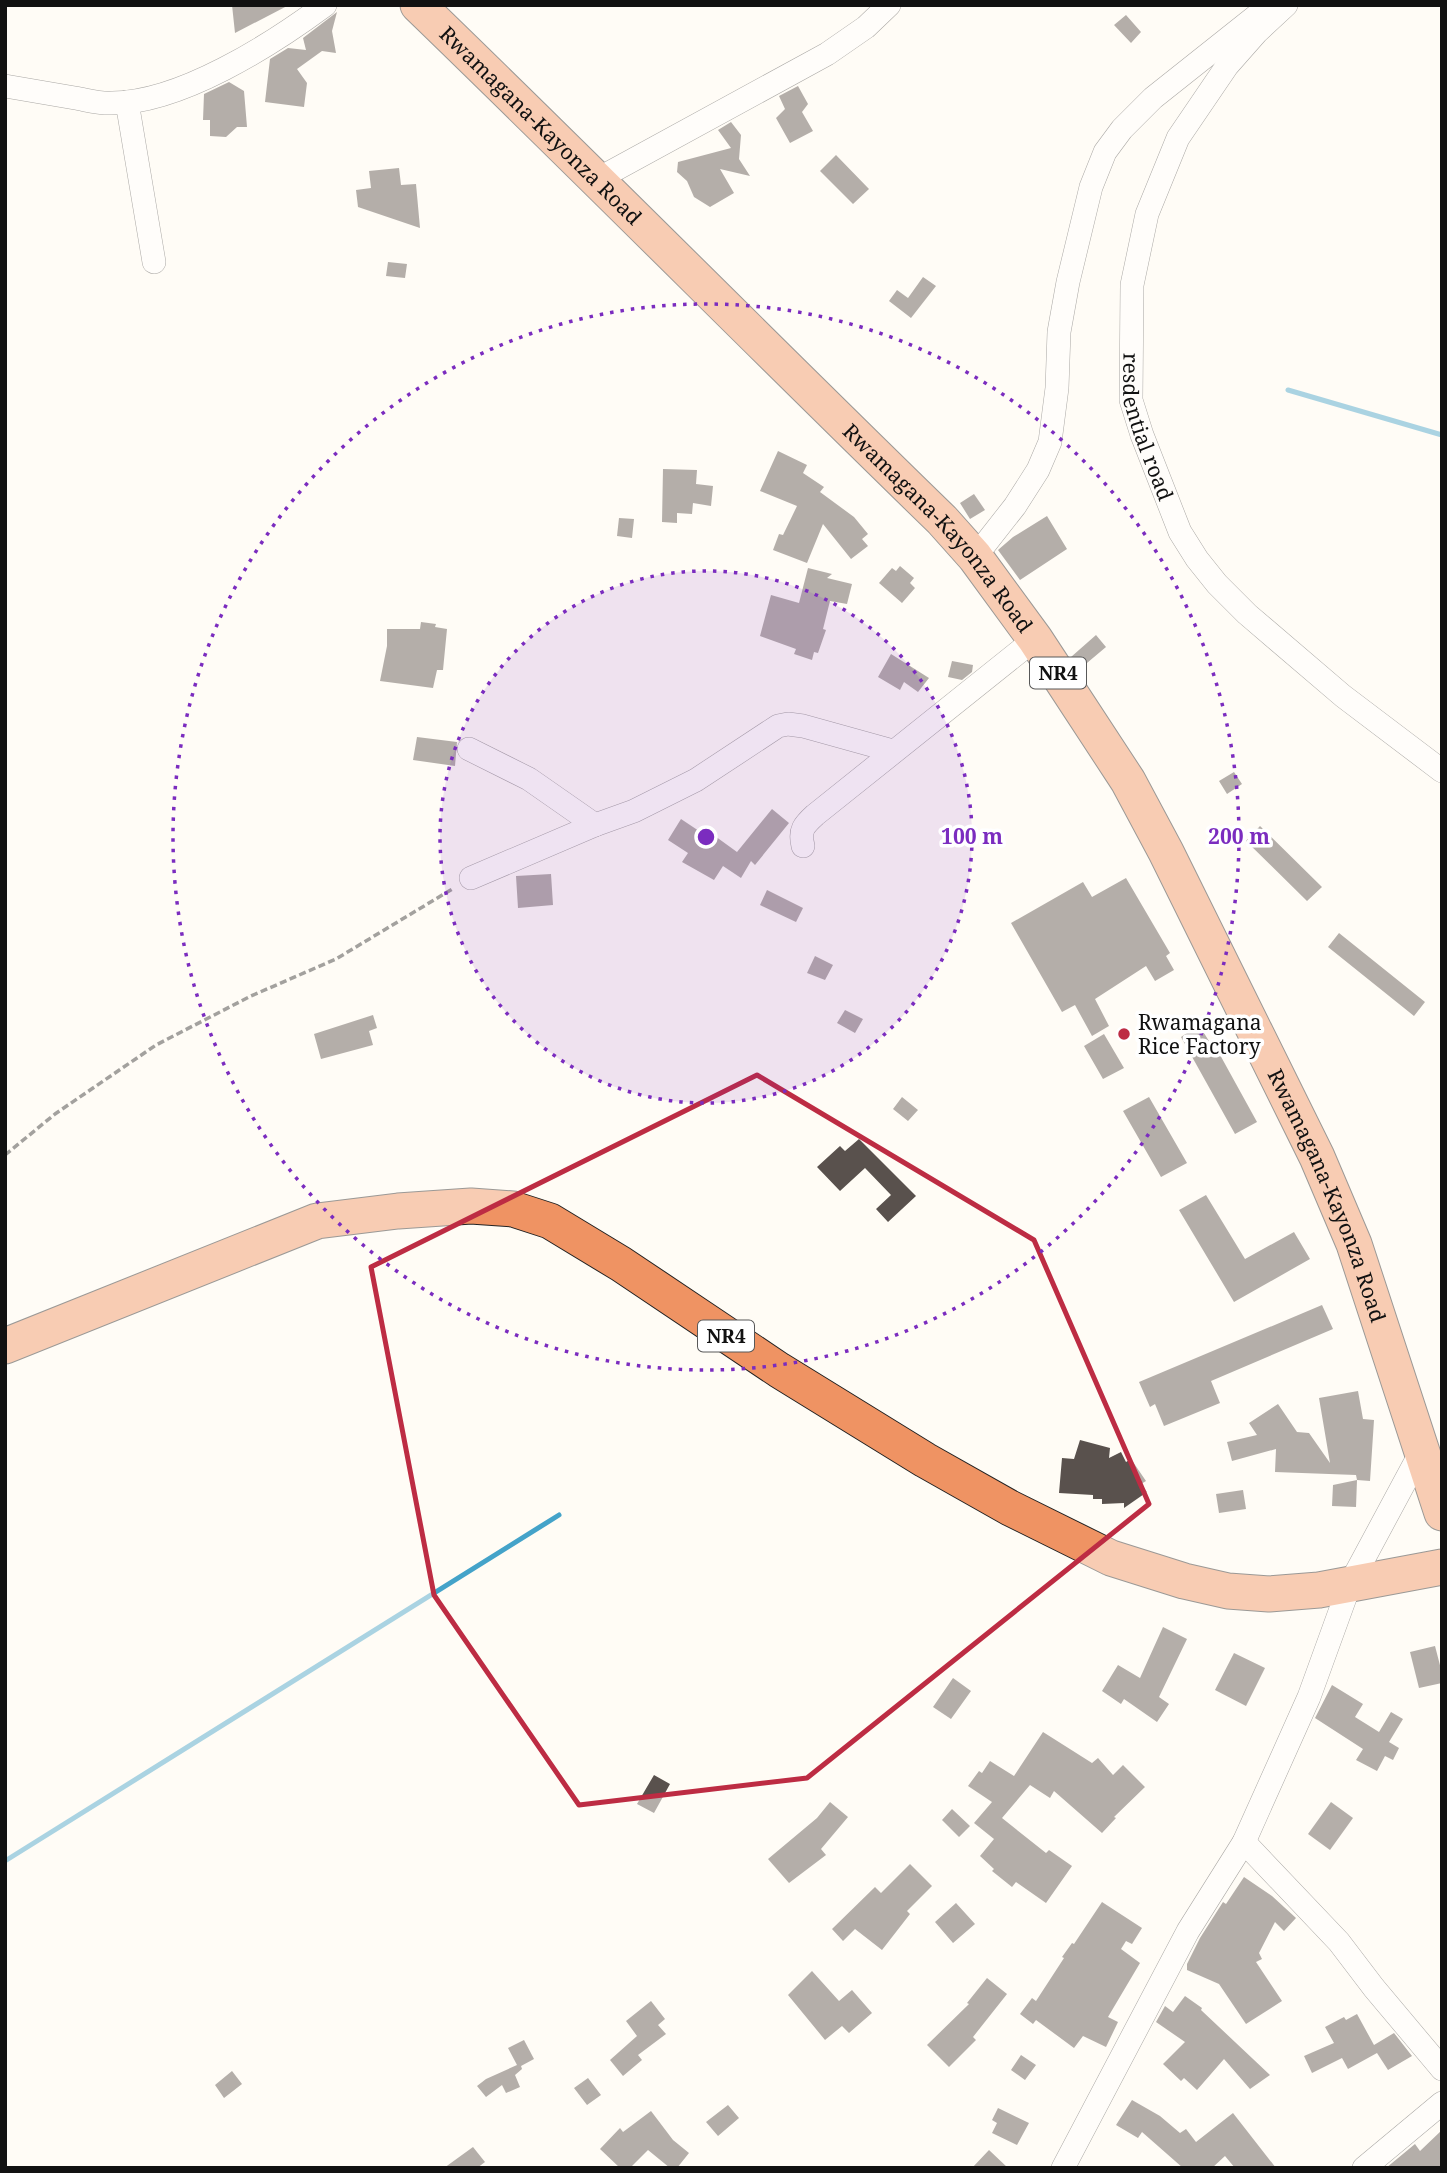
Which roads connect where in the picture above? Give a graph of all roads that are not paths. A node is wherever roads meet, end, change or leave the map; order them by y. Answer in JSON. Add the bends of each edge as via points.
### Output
{"nodes":[{"id":1,"x":325,"y":5,"type":"edge"},
{"id":2,"x":418,"y":5,"type":"edge"},
{"id":3,"x":889,"y":5,"type":"edge"},
{"id":4,"x":1270,"y":5,"type":"edge"},
{"id":5,"x":1287,"y":5,"type":"edge"},
{"id":6,"x":5,"y":86,"type":"edge"},
{"id":7,"x":127,"y":102,"type":"junction"},
{"id":8,"x":598,"y":179,"type":"junction"},
{"id":9,"x":154,"y":262,"type":"dead end"},
{"id":10,"x":975,"y":557,"type":"junction"},
{"id":11,"x":1035,"y":639,"type":"junction"},
{"id":12,"x":469,"y":749,"type":"dead end"},
{"id":13,"x":893,"y":751,"type":"junction"},
{"id":14,"x":1442,"y":771,"type":"edge"},
{"id":15,"x":595,"y":824,"type":"junction"},
{"id":16,"x":803,"y":846,"type":"dead end"},
{"id":17,"x":471,"y":878,"type":"road end"},
{"id":18,"x":5,"y":1346,"type":"edge"},
{"id":19,"x":1422,"y":1450,"type":"junction"},
{"id":20,"x":1442,"y":1513,"type":"edge"},
{"id":21,"x":1442,"y":1567,"type":"edge"},
{"id":22,"x":1350,"y":1584,"type":"junction"},
{"id":23,"x":1244,"y":1842,"type":"junction"},
{"id":24,"x":1442,"y":2069,"type":"edge"},
{"id":25,"x":1442,"y":2103,"type":"edge"},
{"id":26,"x":1063,"y":2168,"type":"edge"},
{"id":27,"x":1364,"y":2168,"type":"edge"}],
"edges":[{"from":1,"to":7,"type":"street","via":[[295,27],[182,89]]},
{"from":2,"to":8,"type":"highway","name":"Rwamagana-Kayonza Road","number":"NR4"},
{"from":3,"to":8,"type":"street","via":[[827,54]]},
{"from":4,"to":10,"type":"street","via":[[1153,98],[1105,152],[1084,209],[1068,282],[1049,442],[1015,506]]},
{"from":5,"to":14,"type":"street","name":"resdential road","via":[[1227,66],[1178,138],[1147,214],[1132,285],[1131,400],[1180,532],[1196,559],[1247,614],[1343,696]]},
{"from":6,"to":7,"type":"street","via":[[110,104]]},
{"from":7,"to":9,"type":"street"},
{"from":8,"to":10,"type":"highway","name":"Rwamagana-Kayonza Road","number":"NR4"},
{"from":10,"to":11,"type":"highway","name":"Rwamagana-Kayonza Road","number":"NR4"},
{"from":11,"to":13,"type":"street"},
{"from":11,"to":19,"type":"highway","name":"Rwamagana-Kayonza Road","number":"NR4","via":[[1141,804],[1312,1146],[1354,1244]]},
{"from":12,"to":15,"type":"street","via":[[529,779]]},
{"from":13,"to":15,"type":"street","via":[[803,726],[778,726],[696,780],[634,811]]},
{"from":13,"to":16,"type":"street","via":[[805,824],[800,834]]},
{"from":15,"to":17,"type":"street"},
{"from":18,"to":22,"type":"highway","number":"NR4","via":[[317,1221],[435,1208],[513,1209],[550,1221],[925,1460],[1088,1548],[1145,1571],[1228,1591],[1269,1594]]},
{"from":19,"to":20,"type":"highway","name":"Rwamagana-Kayonza Road","number":"NR4"},
{"from":19,"to":22,"type":"street"},
{"from":21,"to":22,"type":"highway","number":"NR4"},
{"from":22,"to":23,"type":"street","via":[[1309,1697]]},
{"from":23,"to":24,"type":"street","via":[[1339,1942]]},
{"from":23,"to":26,"type":"street","via":[[1188,1931]]},
{"from":25,"to":27,"type":"street"}]}
